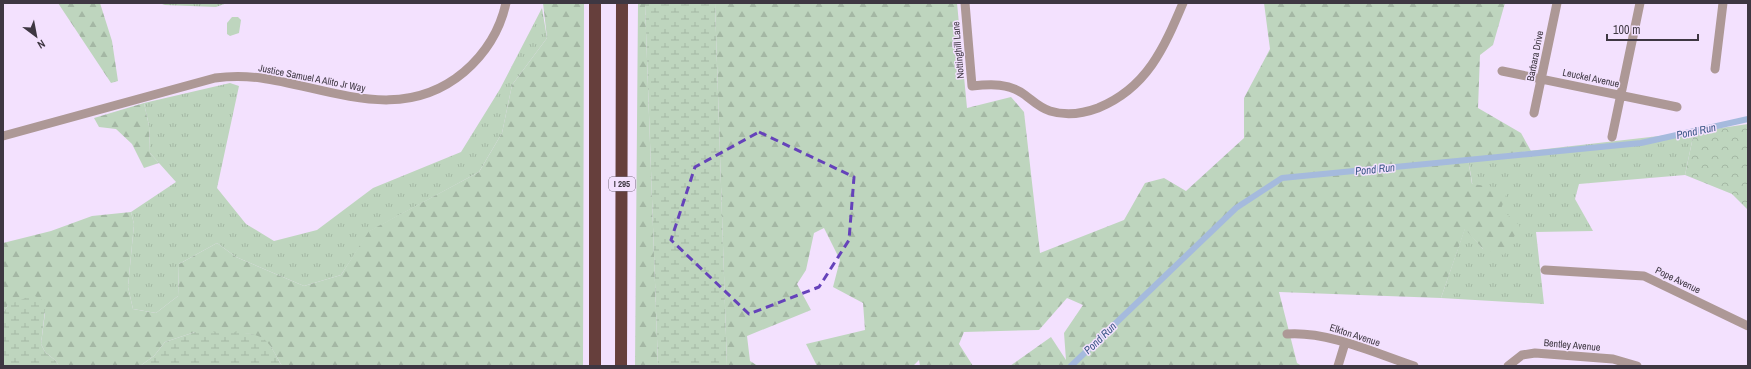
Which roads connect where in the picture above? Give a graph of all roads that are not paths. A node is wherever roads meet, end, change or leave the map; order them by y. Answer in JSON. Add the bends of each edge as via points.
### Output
{"nodes":[{"id":1,"x":506,"y":3,"type":"edge"},
{"id":2,"x":595,"y":3,"type":"edge"},
{"id":3,"x":622,"y":3,"type":"edge"},
{"id":4,"x":966,"y":3,"type":"edge"},
{"id":5,"x":1183,"y":3,"type":"edge"},
{"id":6,"x":1557,"y":3,"type":"edge"},
{"id":7,"x":1640,"y":3,"type":"edge"},
{"id":8,"x":1724,"y":3,"type":"edge"},
{"id":9,"x":1715,"y":69,"type":"dead end"},
{"id":10,"x":1502,"y":71,"type":"dead end"},
{"id":11,"x":1541,"y":79,"type":"junction"},
{"id":12,"x":1620,"y":96,"type":"junction"},
{"id":13,"x":1677,"y":107,"type":"dead end"},
{"id":14,"x":1534,"y":113,"type":"dead end"},
{"id":15,"x":3,"y":136,"type":"edge"},
{"id":16,"x":1612,"y":137,"type":"dead end"},
{"id":17,"x":1545,"y":270,"type":"dead end"},
{"id":18,"x":1748,"y":326,"type":"edge"},
{"id":19,"x":1287,"y":334,"type":"dead end"},
{"id":20,"x":1345,"y":343,"type":"junction"},
{"id":21,"x":595,"y":366,"type":"edge"},
{"id":22,"x":621,"y":366,"type":"edge"},
{"id":23,"x":1338,"y":366,"type":"edge"},
{"id":24,"x":1414,"y":366,"type":"edge"},
{"id":25,"x":1508,"y":366,"type":"edge"},
{"id":26,"x":1637,"y":366,"type":"edge"}],
"edges":[{"from":1,"to":15,"type":"street","name":"Justice Samuel A Alito Jr Way","via":[[495,33],[481,55],[470,66],[448,83],[409,98],[368,100],[262,78],[215,78]]},
{"from":2,"to":21,"type":"highway","number":"I 295"},
{"from":3,"to":22,"type":"highway","number":"I 295"},
{"from":4,"to":5,"type":"street","name":"Nottinghill Lane","via":[[972,86],[1008,86],[1040,107],[1070,114],[1105,105],[1135,85],[1160,53]]},
{"from":6,"to":11,"type":"street","name":"Barbara Drive"},
{"from":7,"to":12,"type":"street"},
{"from":8,"to":9,"type":"street"},
{"from":10,"to":11,"type":"street","name":"Leuckel Avenue"},
{"from":11,"to":12,"type":"street","name":"Leuckel Avenue"},
{"from":11,"to":14,"type":"street","name":"Barbara Drive"},
{"from":12,"to":13,"type":"street","name":"Leuckel Avenue"},
{"from":12,"to":16,"type":"street"},
{"from":17,"to":18,"type":"street","name":"Pope Avenue","via":[[1644,276]]},
{"from":19,"to":20,"type":"street","name":"Elkton Avenue","via":[[1312,334]]},
{"from":20,"to":23,"type":"street"},
{"from":20,"to":24,"type":"street","name":"Elkton Avenue"},
{"from":25,"to":26,"type":"street","name":"Bentley Avenue","via":[[1522,355],[1535,353],[1613,359]]}]}
